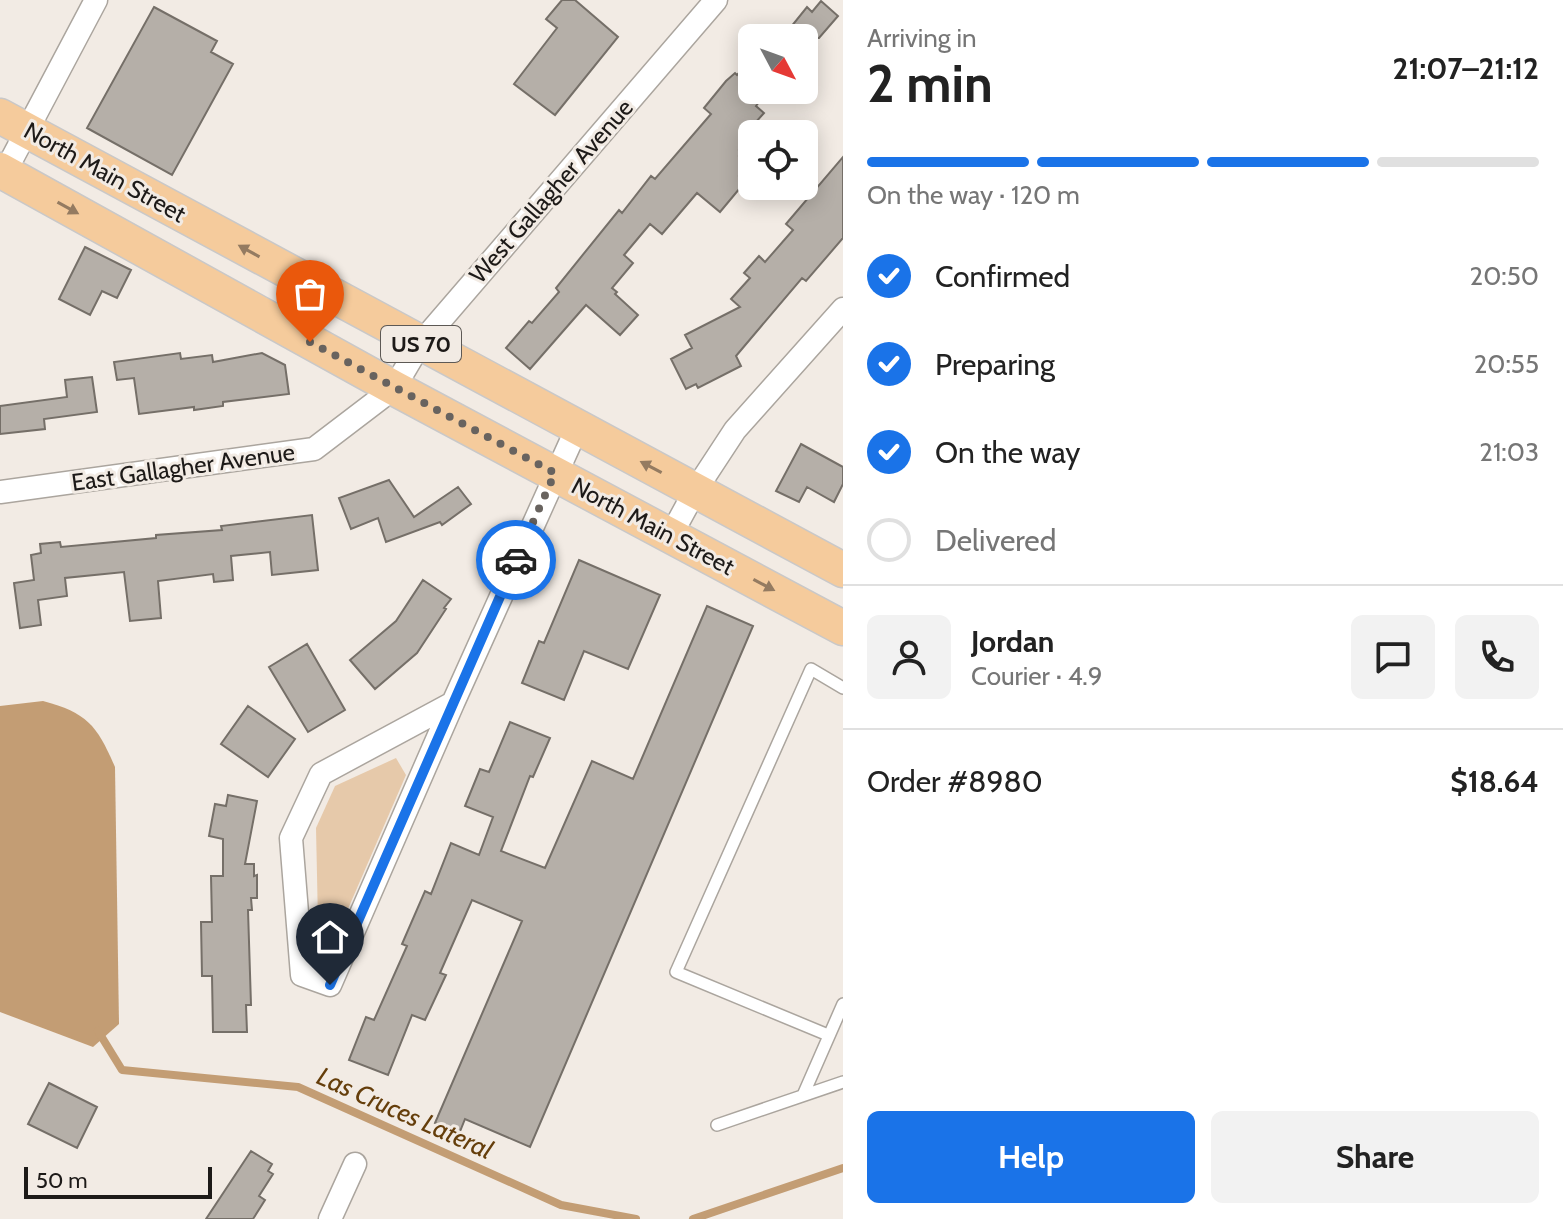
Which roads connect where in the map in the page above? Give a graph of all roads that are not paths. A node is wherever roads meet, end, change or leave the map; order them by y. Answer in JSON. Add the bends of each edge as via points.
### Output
{"nodes":[{"id":1,"x":96,"y":0,"type":"edge"},
{"id":2,"x":716,"y":0,"type":"edge"},
{"id":3,"x":13,"y":123,"type":"edge"},
{"id":4,"x":2,"y":171,"type":"edge"},
{"id":5,"x":843,"y":309,"type":"edge"},
{"id":6,"x":420,"y":344,"type":"junction"},
{"id":7,"x":394,"y":388,"type":"junction"},
{"id":8,"x":577,"y":428,"type":"junction"},
{"id":9,"x":555,"y":473,"type":"junction"},
{"id":10,"x":695,"y":491,"type":"junction"},
{"id":11,"x":0,"y":492,"type":"edge"},
{"id":12,"x":671,"y":535,"type":"junction"},
{"id":13,"x":843,"y":570,"type":"edge"},
{"id":14,"x":843,"y":628,"type":"edge"},
{"id":15,"x":843,"y":688,"type":"edge"},
{"id":16,"x":453,"y":703,"type":"junction"},
{"id":17,"x":843,"y":1004,"type":"edge"},
{"id":18,"x":828,"y":1035,"type":"junction"},
{"id":19,"x":843,"y":1082,"type":"edge"},
{"id":20,"x":804,"y":1093,"type":"junction"},
{"id":21,"x":717,"y":1125,"type":"dead end"},
{"id":22,"x":355,"y":1164,"type":"dead end"},
{"id":23,"x":330,"y":1219,"type":"edge"}],
"edges":[{"from":1,"to":3,"type":"street"},
{"from":2,"to":6,"type":"street","name":"West Gallagher Avenue"},
{"from":3,"to":4,"type":"street"},
{"from":6,"to":3,"type":"main road","name":"North Main Street","number":"US 70","one_way":true},
{"from":4,"to":7,"type":"main road","name":"North Main Street","number":"US 70","one_way":true},
{"from":5,"to":10,"type":"street","via":[[735,430]]},
{"from":6,"to":7,"type":"street","name":"West Gallagher Avenue"},
{"from":6,"to":8,"type":"main road","name":"North Main Street","number":"US 70"},
{"from":7,"to":9,"type":"main road","name":"North Main Street","number":"US 70"},
{"from":7,"to":11,"type":"street","name":"East Gallagher Avenue","via":[[314,449]]},
{"from":8,"to":9,"type":"street"},
{"from":10,"to":8,"type":"main road","name":"North Main Street","number":"US 70","one_way":true},
{"from":9,"to":12,"type":"main road","name":"North Main Street","number":"US 70"},
{"from":9,"to":16,"type":"street"},
{"from":10,"to":12,"type":"street"},
{"from":10,"to":13,"type":"main road","name":"North Main Street","number":"US 70"},
{"from":12,"to":14,"type":"main road","name":"North Main Street","number":"US 70","one_way":true},
{"from":15,"to":18,"type":"lane","via":[[811,669],[676,972]]},
{"from":16,"to":16,"type":"street","via":[[330,985],[302,975],[291,838],[321,774]]},
{"from":17,"to":18,"type":"lane"},
{"from":18,"to":20,"type":"lane"},
{"from":19,"to":20,"type":"lane"},
{"from":20,"to":21,"type":"lane"},
{"from":22,"to":23,"type":"street"}]}
